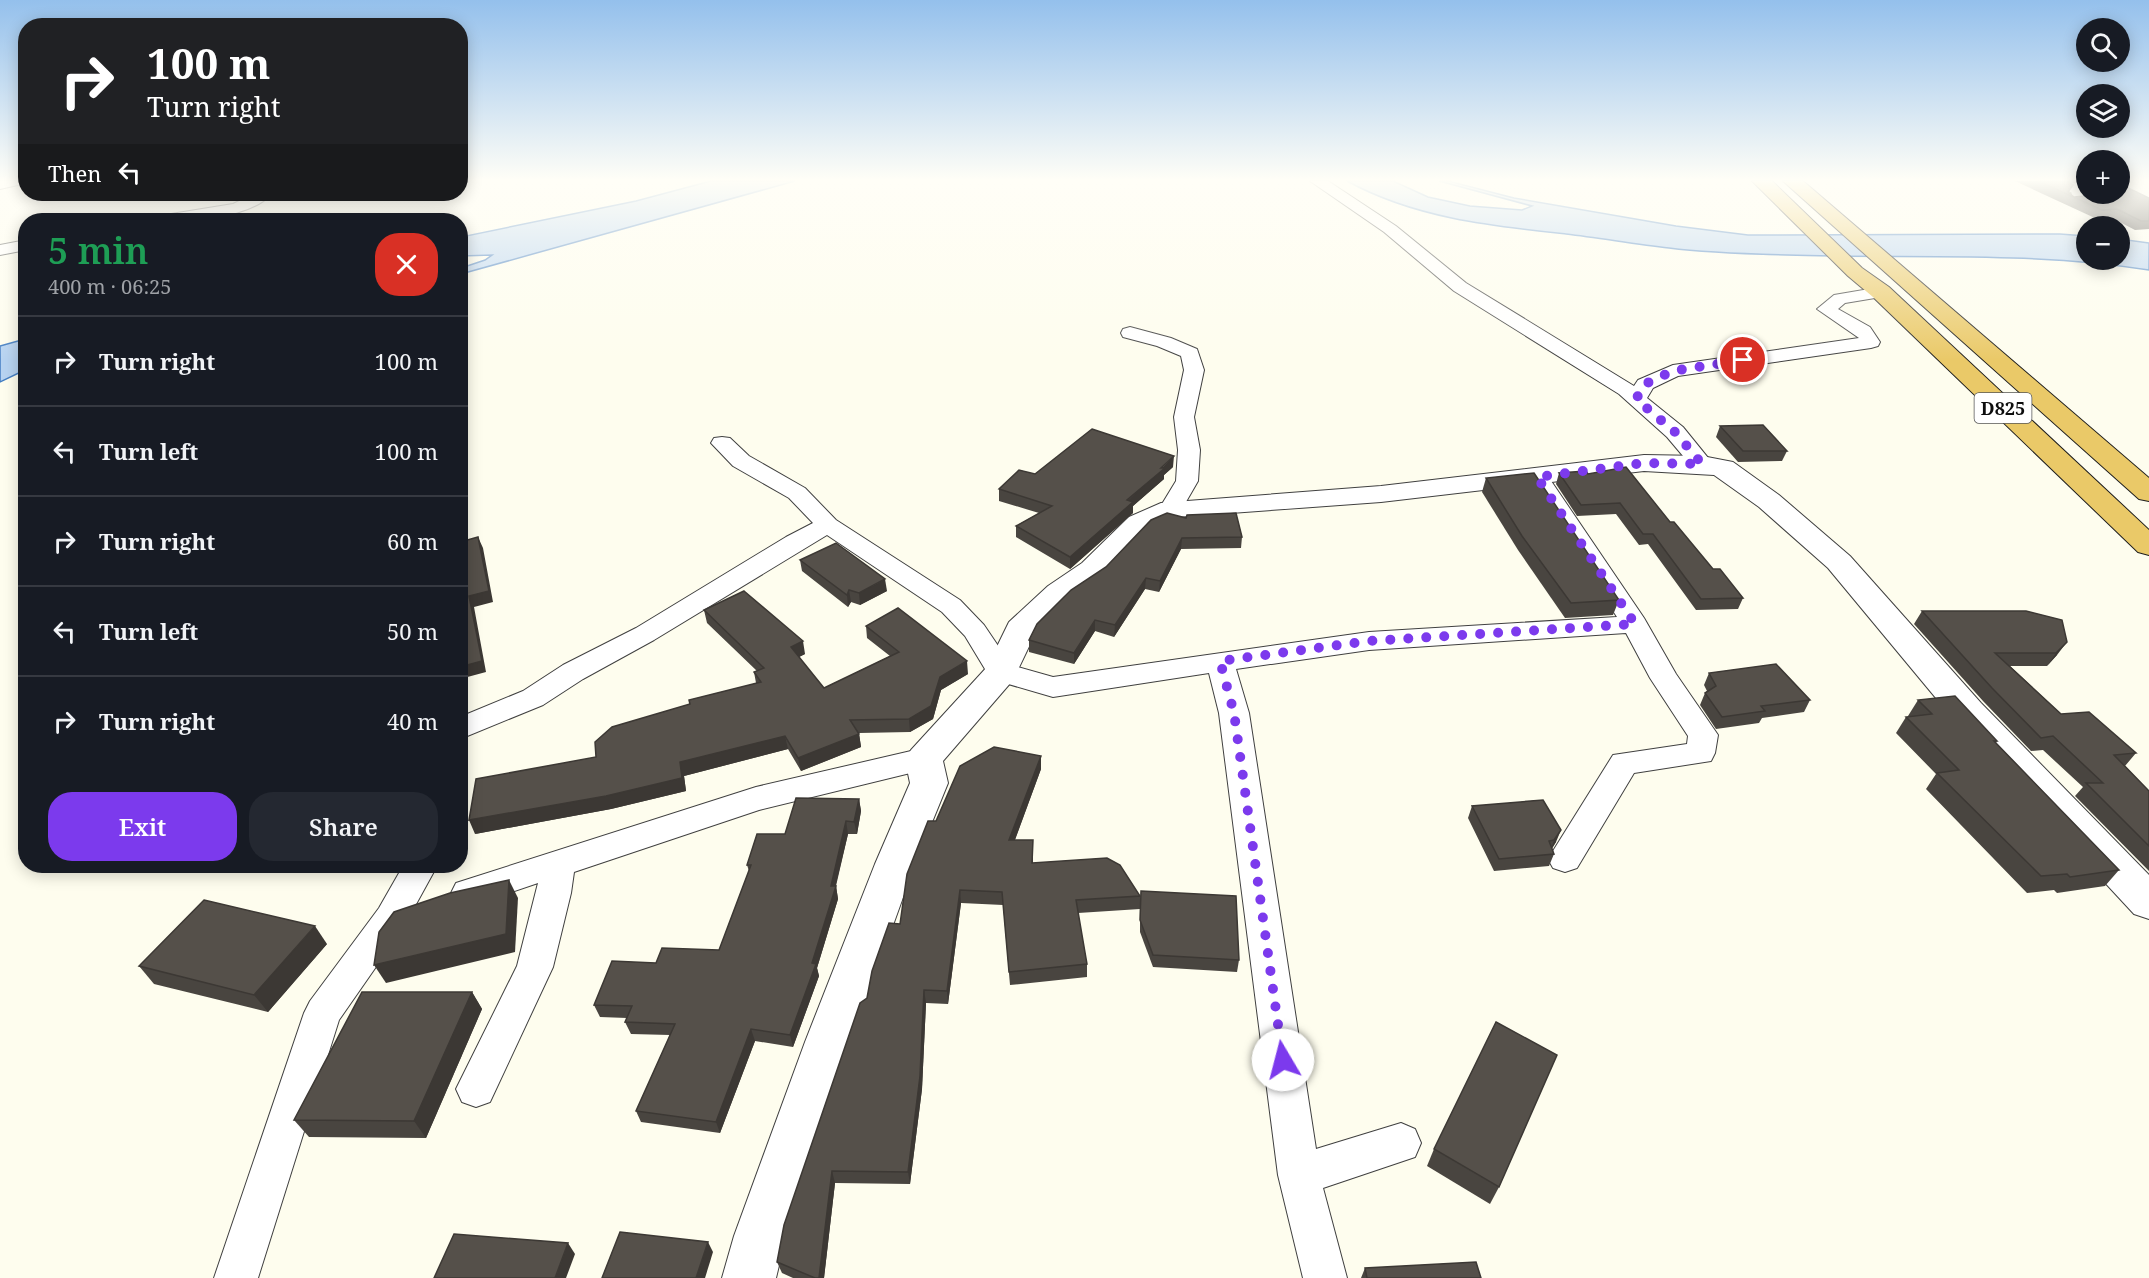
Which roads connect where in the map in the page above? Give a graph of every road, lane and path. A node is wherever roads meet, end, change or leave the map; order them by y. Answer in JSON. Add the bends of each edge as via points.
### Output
{"nodes":[{"id":1,"x":1404,"y":241,"type":"edge"},
{"id":2,"x":1822,"y":241,"type":"edge"},
{"id":3,"x":1848,"y":241,"type":"edge"},
{"id":4,"x":18,"y":247,"type":"edge"},
{"id":5,"x":0,"y":250,"type":"edge"},
{"id":6,"x":1888,"y":282,"type":"junction"},
{"id":7,"x":1130,"y":333,"type":"dead end"},
{"id":8,"x":1636,"y":399,"type":"junction"},
{"id":9,"x":722,"y":443,"type":"dead end"},
{"id":10,"x":1702,"y":464,"type":"junction"},
{"id":11,"x":1537,"y":477,"type":"junction"},
{"id":12,"x":2149,"y":493,"type":"edge"},
{"id":13,"x":1171,"y":508,"type":"junction"},
{"id":14,"x":828,"y":525,"type":"junction"},
{"id":15,"x":2149,"y":546,"type":"edge"},
{"id":16,"x":1635,"y":624,"type":"junction"},
{"id":17,"x":1220,"y":661,"type":"junction"},
{"id":18,"x":1001,"y":672,"type":"junction"},
{"id":19,"x":468,"y":726,"type":"edge"},
{"id":20,"x":924,"y":759,"type":"junction"},
{"id":21,"x":1565,"y":859,"type":"dead end"},
{"id":22,"x":558,"y":863,"type":"junction"},
{"id":23,"x":416,"y":873,"type":"edge"},
{"id":24,"x":2149,"y":902,"type":"edge"},
{"id":25,"x":391,"y":918,"type":"junction"},
{"id":26,"x":476,"y":1089,"type":"dead end"},
{"id":27,"x":1401,"y":1143,"type":"dead end"},
{"id":28,"x":1299,"y":1176,"type":"junction"},
{"id":29,"x":236,"y":1278,"type":"edge"},
{"id":30,"x":749,"y":1278,"type":"edge"},
{"id":31,"x":1325,"y":1278,"type":"edge"}],
"edges":[{"from":1,"to":8,"type":"street","via":[[1460,287]]},
{"from":2,"to":6,"type":"highway","number":"D825","via":[[1855,272]]},
{"from":3,"to":6,"type":"highway","number":"D825"},
{"from":4,"to":5,"type":"street"},
{"from":6,"to":8,"type":"street","via":[[1840,299],[1826,309],[1863,331],[1871,342],[1673,371],[1645,384]]},
{"from":6,"to":12,"type":"highway","number":"D825"},
{"from":6,"to":15,"type":"highway","number":"D825"},
{"from":7,"to":13,"type":"street","via":[[1190,353],[1194,370],[1184,417],[1189,450],[1187,480]]},
{"from":8,"to":10,"type":"street","via":[[1675,432]]},
{"from":9,"to":14,"type":"street","via":[[741,461],[797,493]]},
{"from":10,"to":11,"type":"street","via":[[1644,463]]},
{"from":10,"to":24,"type":"street","via":[[1723,468],[1742,481],[1839,562],[1968,712]]},
{"from":11,"to":13,"type":"street","via":[[1381,495]]},
{"from":11,"to":16,"type":"street"},
{"from":13,"to":18,"type":"street","via":[[1139,523],[1093,570],[1059,593],[1021,628]]},
{"from":14,"to":18,"type":"street","via":[[951,606],[975,631]]},
{"from":14,"to":19,"type":"street","via":[[534,698]]},
{"from":16,"to":17,"type":"street","via":[[1369,641]]},
{"from":16,"to":21,"type":"street","via":[[1664,678],[1703,735],[1700,753],[1624,763]]},
{"from":17,"to":18,"type":"street","via":[[1053,687]]},
{"from":17,"to":28,"type":"street","via":[[1234,713]]},
{"from":18,"to":20,"type":"street"},
{"from":20,"to":22,"type":"street","via":[[756,799]]},
{"from":20,"to":30,"type":"street","via":[[929,783],[828,1042]]},
{"from":22,"to":25,"type":"street"},
{"from":22,"to":26,"type":"street","via":[[535,967]]},
{"from":23,"to":25,"type":"street"},
{"from":25,"to":29,"type":"street","via":[[323,1013]]},
{"from":27,"to":28,"type":"street"},
{"from":28,"to":31,"type":"street"}]}
